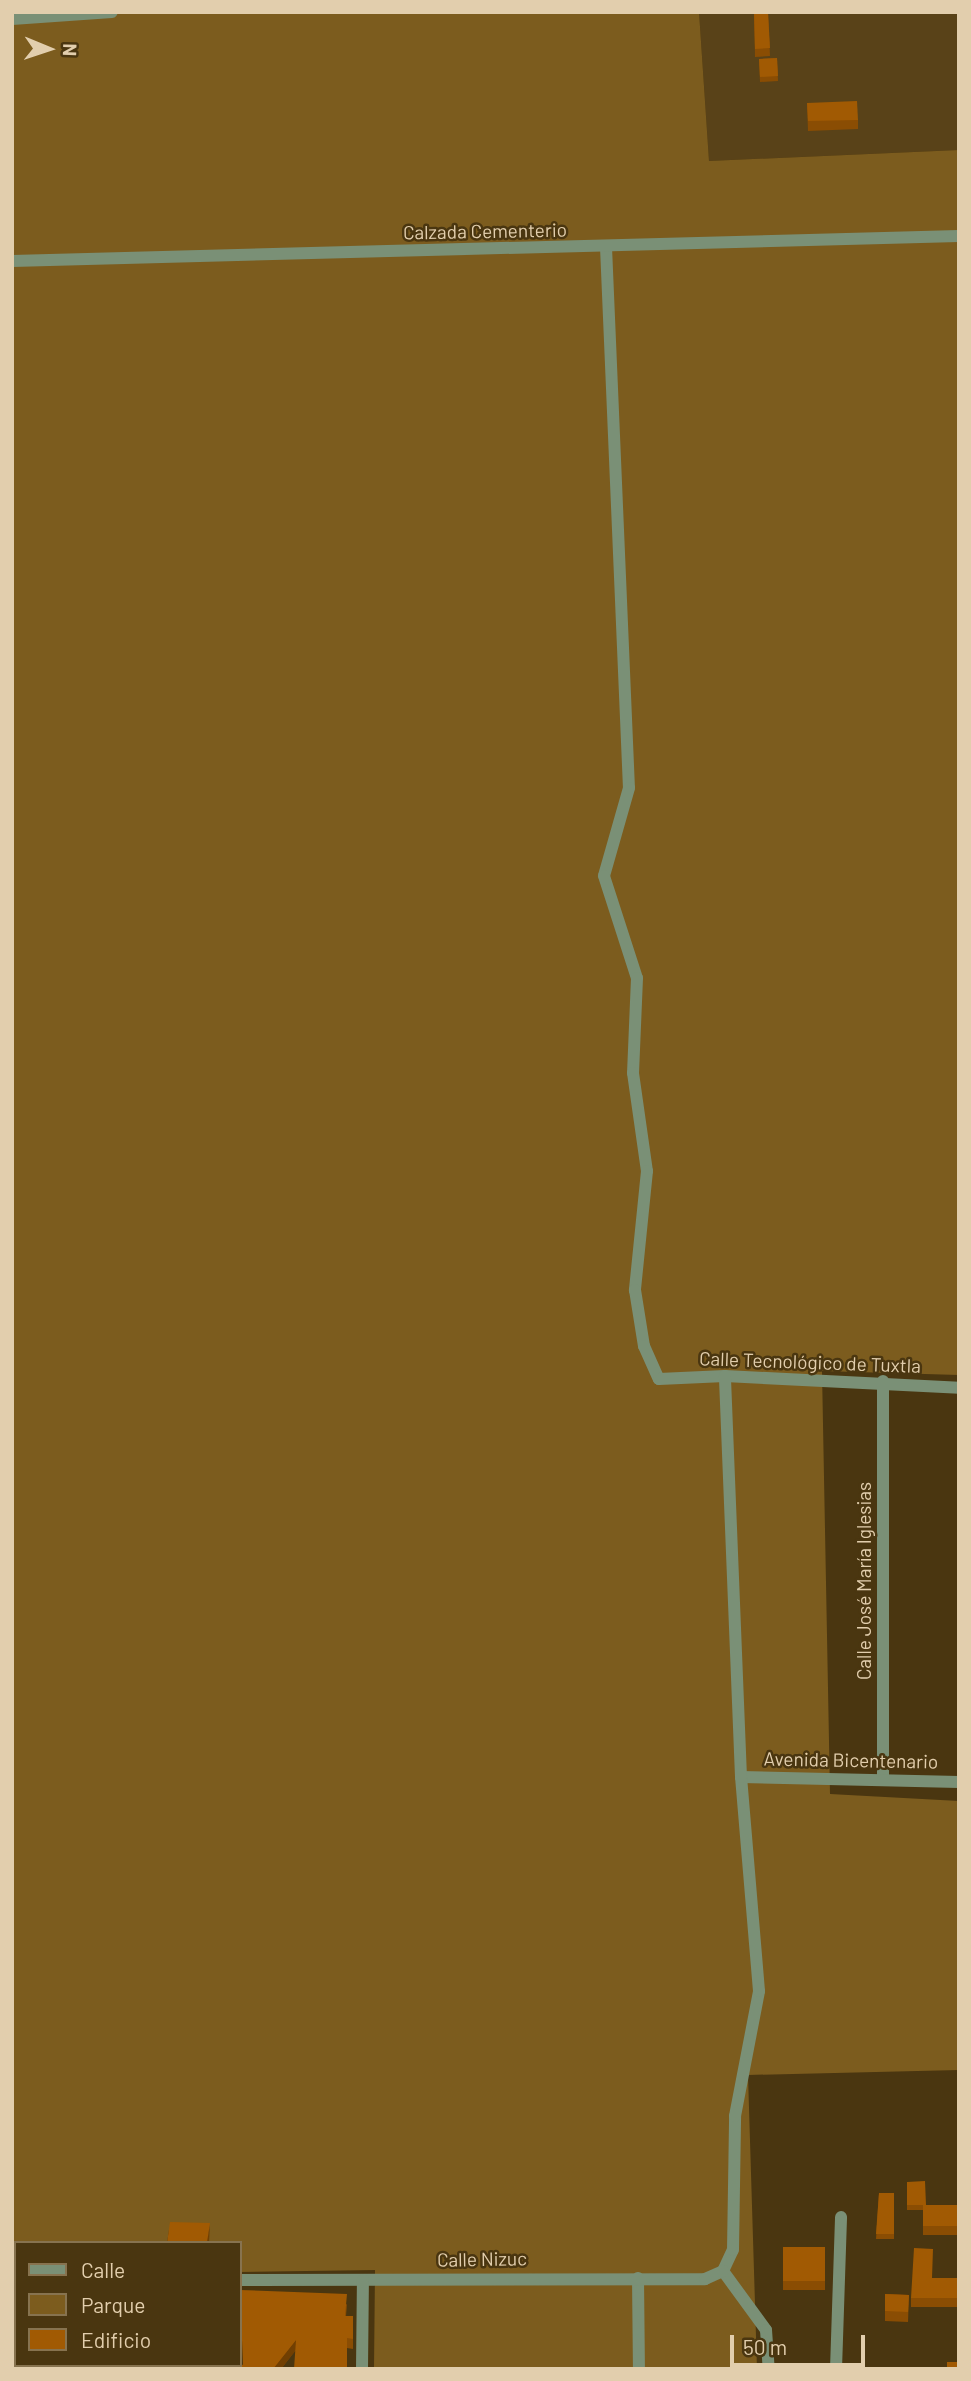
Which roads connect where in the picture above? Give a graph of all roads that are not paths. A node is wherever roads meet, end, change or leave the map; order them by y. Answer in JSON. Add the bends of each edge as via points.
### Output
{"nodes":[{"id":1,"x":112,"y":12,"type":"edge"},
{"id":2,"x":12,"y":19,"type":"edge"},
{"id":3,"x":959,"y":236,"type":"edge"},
{"id":4,"x":606,"y":247,"type":"junction"},
{"id":5,"x":12,"y":261,"type":"edge"},
{"id":6,"x":725,"y":1376,"type":"junction"},
{"id":7,"x":883,"y":1381,"type":"junction"},
{"id":8,"x":959,"y":1388,"type":"edge"},
{"id":9,"x":741,"y":1777,"type":"junction"},
{"id":10,"x":883,"y":1780,"type":"junction"},
{"id":11,"x":959,"y":1782,"type":"edge"},
{"id":12,"x":841,"y":2217,"type":"dead end"},
{"id":13,"x":723,"y":2271,"type":"junction"},
{"id":14,"x":638,"y":2278,"type":"junction"},
{"id":15,"x":242,"y":2280,"type":"edge"},
{"id":16,"x":363,"y":2280,"type":"junction"},
{"id":17,"x":362,"y":2369,"type":"edge"},
{"id":18,"x":639,"y":2369,"type":"edge"},
{"id":19,"x":769,"y":2369,"type":"edge"},
{"id":20,"x":836,"y":2369,"type":"edge"}],
"edges":[{"from":1,"to":2,"type":"street"},
{"from":3,"to":4,"type":"street","name":"Calzada Cementerio"},
{"from":4,"to":5,"type":"street","name":"Calzada Cementerio"},
{"from":4,"to":6,"type":"street","name":"Calle Tecnológico de Tuxtla","via":[[629,788],[604,876],[637,978],[633,1073],[647,1171],[635,1290],[644,1346],[659,1379]]},
{"from":6,"to":7,"type":"street","name":"Calle Tecnológico de Tuxtla"},
{"from":6,"to":9,"type":"street"},
{"from":7,"to":8,"type":"street","name":"Calle Tecnológico de Tuxtla"},
{"from":7,"to":10,"type":"street","name":"Calle José María Iglesias"},
{"from":9,"to":10,"type":"street","name":"Avenida Bicentenario"},
{"from":9,"to":13,"type":"street","via":[[759,1991],[735,2116],[733,2250]]},
{"from":10,"to":11,"type":"street","name":"Avenida Bicentenario"},
{"from":12,"to":20,"type":"street"},
{"from":13,"to":14,"type":"street","name":"Calle Nizuc","via":[[705,2279]]},
{"from":13,"to":19,"type":"street","via":[[765,2330]]},
{"from":14,"to":16,"type":"street","name":"Calle Nizuc"},
{"from":14,"to":18,"type":"street"},
{"from":15,"to":16,"type":"street","name":"Calle Nizuc"},
{"from":16,"to":17,"type":"street"}]}
